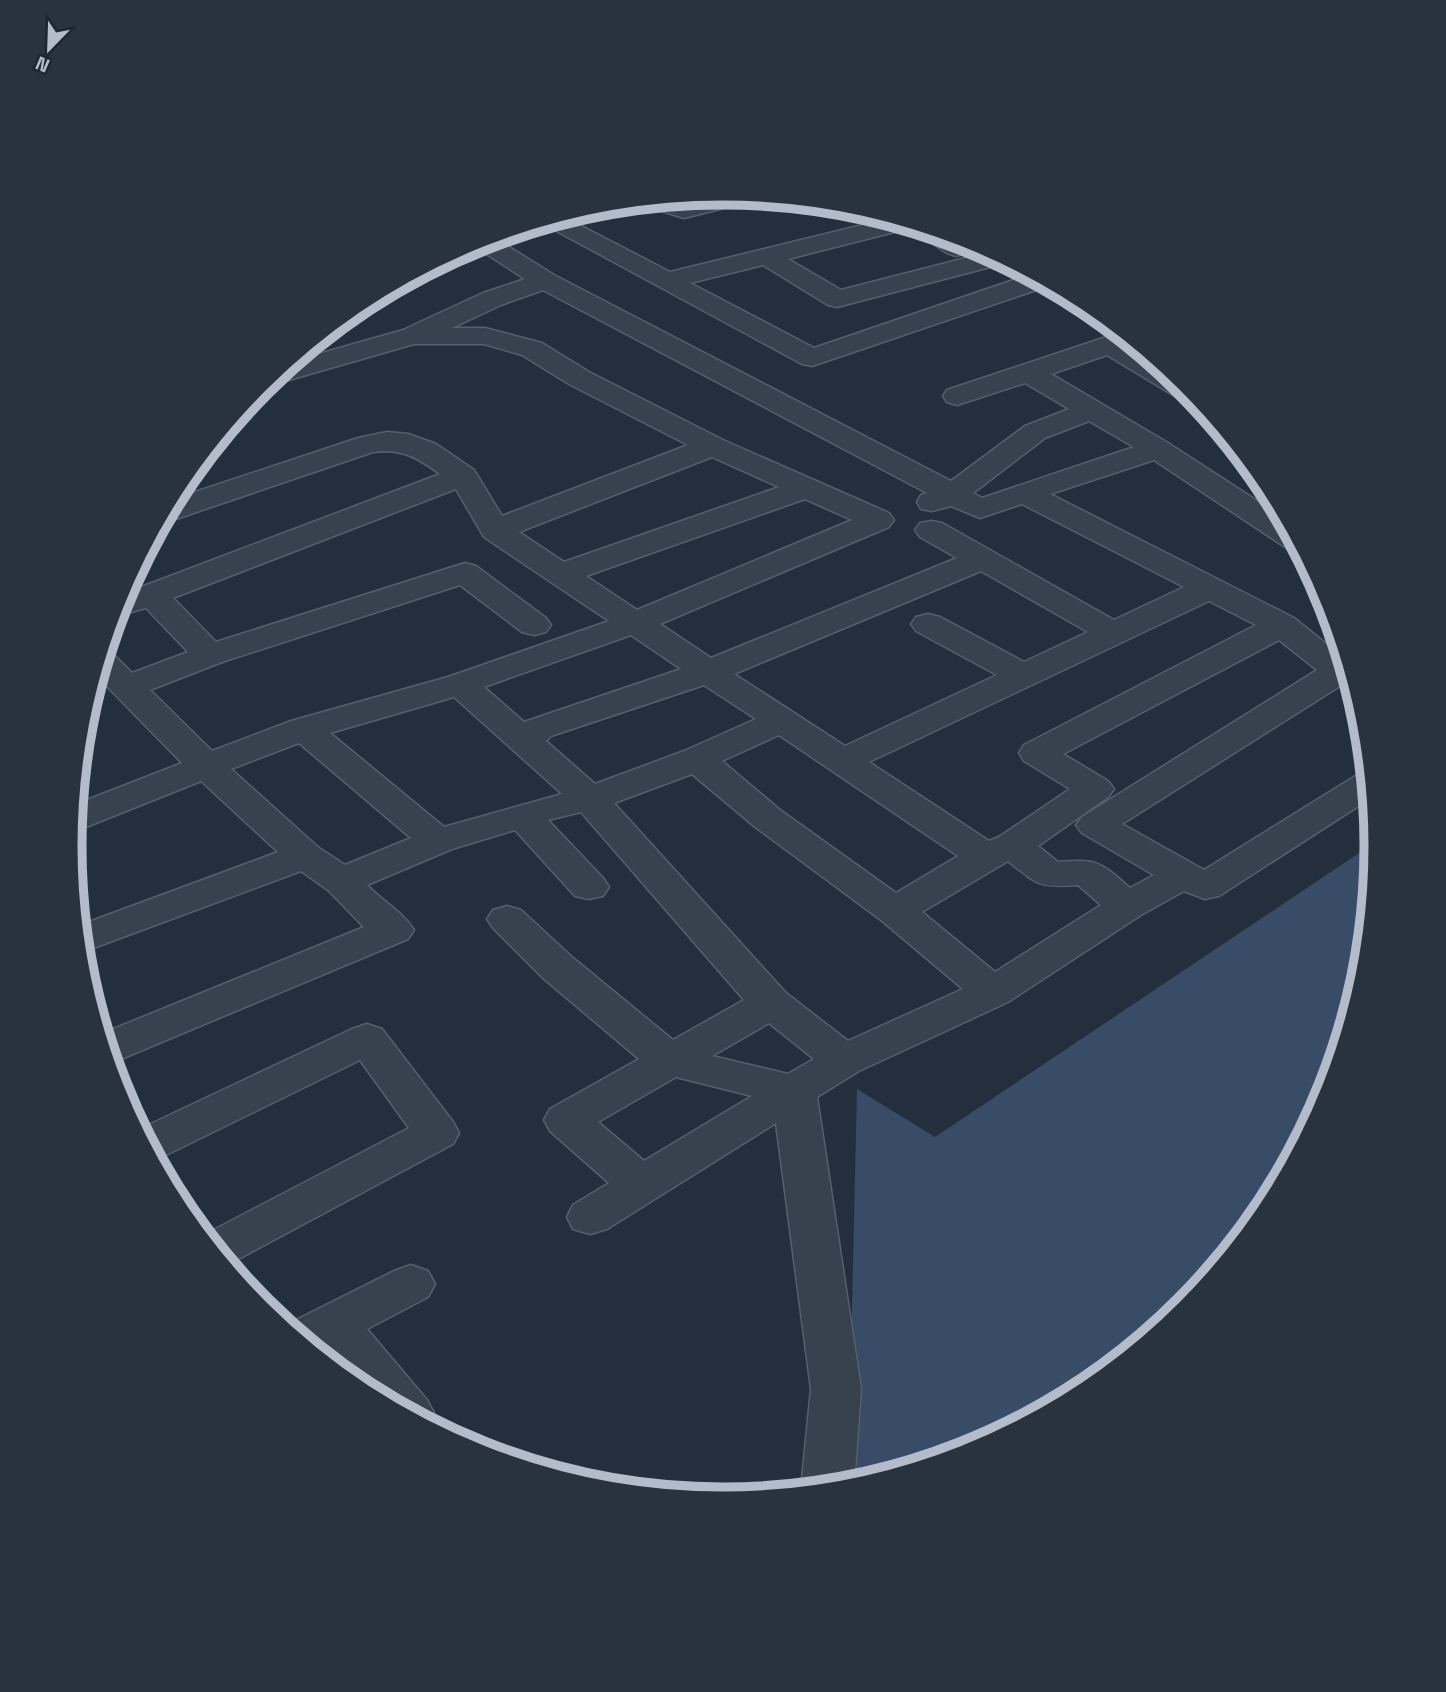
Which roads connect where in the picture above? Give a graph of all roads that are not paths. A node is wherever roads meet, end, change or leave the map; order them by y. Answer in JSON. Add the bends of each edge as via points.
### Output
{"nodes":[{"id":1,"x":704,"y":206,"type":"edge"},
{"id":2,"x":674,"y":208,"type":"edge"},
{"id":3,"x":563,"y":226,"type":"edge"},
{"id":4,"x":887,"y":226,"type":"edge"},
{"id":5,"x":494,"y":248,"type":"edge"},
{"id":6,"x":970,"y":255,"type":"edge"},
{"id":7,"x":766,"y":256,"type":"junction"},
{"id":8,"x":545,"y":281,"type":"junction"},
{"id":9,"x":667,"y":281,"type":"junction"},
{"id":10,"x":1029,"y":283,"type":"edge"},
{"id":11,"x":413,"y":336,"type":"junction"},
{"id":12,"x":1119,"y":342,"type":"edge"},
{"id":13,"x":295,"y":369,"type":"edge"},
{"id":14,"x":1028,"y":373,"type":"junction"},
{"id":15,"x":957,"y":396,"type":"dead end"},
{"id":16,"x":1092,"y":411,"type":"junction"},
{"id":17,"x":712,"y":446,"type":"junction"},
{"id":18,"x":1158,"y":449,"type":"junction"},
{"id":19,"x":463,"y":476,"type":"junction"},
{"id":20,"x":806,"y":488,"type":"junction"},
{"id":21,"x":1024,"y":493,"type":"junction"},
{"id":22,"x":180,"y":507,"type":"edge"},
{"id":23,"x":937,"y":509,"type":"junction"},
{"id":24,"x":1280,"y":529,"type":"edge"},
{"id":25,"x":495,"y":530,"type":"junction"},
{"id":26,"x":983,"y":559,"type":"junction"},
{"id":27,"x":560,"y":574,"type":"junction"},
{"id":28,"x":1209,"y":588,"type":"junction"},
{"id":29,"x":151,"y":594,"type":"junction"},
{"id":30,"x":131,"y":602,"type":"edge"},
{"id":31,"x":634,"y":623,"type":"junction"},
{"id":32,"x":928,"y":624,"type":"dead end"},
{"id":33,"x":534,"y":625,"type":"dead end"},
{"id":34,"x":1282,"y":625,"type":"junction"},
{"id":35,"x":1113,"y":633,"type":"junction"},
{"id":36,"x":210,"y":655,"type":"junction"},
{"id":37,"x":108,"y":667,"type":"edge"},
{"id":38,"x":1339,"y":670,"type":"edge"},
{"id":39,"x":708,"y":672,"type":"junction"},
{"id":40,"x":1024,"y":676,"type":"junction"},
{"id":41,"x":1341,"y":677,"type":"edge"},
{"id":42,"x":460,"y":684,"type":"junction"},
{"id":43,"x":129,"y":686,"type":"junction"},
{"id":44,"x":782,"y":721,"type":"junction"},
{"id":45,"x":304,"y":729,"type":"junction"},
{"id":46,"x":526,"y":743,"type":"junction"},
{"id":47,"x":697,"y":759,"type":"junction"},
{"id":48,"x":843,"y":761,"type":"junction"},
{"id":49,"x":206,"y":766,"type":"junction"},
{"id":50,"x":1361,"y":789,"type":"edge"},
{"id":51,"x":590,"y":799,"type":"junction"},
{"id":52,"x":83,"y":815,"type":"edge"},
{"id":53,"x":522,"y":815,"type":"junction"},
{"id":54,"x":438,"y":841,"type":"junction"},
{"id":55,"x":999,"y":850,"type":"junction"},
{"id":56,"x":305,"y":856,"type":"junction"},
{"id":57,"x":1184,"y":875,"type":"junction"},
{"id":58,"x":342,"y":881,"type":"junction"},
{"id":59,"x":589,"y":887,"type":"dead end"},
{"id":60,"x":1127,"y":906,"type":"junction"},
{"id":61,"x":895,"y":911,"type":"junction"},
{"id":62,"x":507,"y":919,"type":"dead end"},
{"id":63,"x":89,"y":936,"type":"edge"},
{"id":64,"x":993,"y":992,"type":"junction"},
{"id":65,"x":771,"y":1003,"type":"junction"},
{"id":66,"x":114,"y":1046,"type":"edge"},
{"id":67,"x":669,"y":1060,"type":"junction"},
{"id":68,"x":844,"y":1060,"type":"junction"},
{"id":69,"x":794,"y":1091,"type":"junction"},
{"id":70,"x":154,"y":1141,"type":"edge"},
{"id":71,"x":643,"y":1186,"type":"junction"},
{"id":72,"x":590,"y":1217,"type":"dead end"},
{"id":73,"x":224,"y":1246,"type":"edge"},
{"id":74,"x":411,"y":1284,"type":"dead end"},
{"id":75,"x":317,"y":1331,"type":"edge"},
{"id":76,"x":375,"y":1384,"type":"edge"},
{"id":77,"x":828,"y":1477,"type":"edge"}],
"edges":[{"from":1,"to":2,"type":"street","via":[[684,211]]},
{"from":3,"to":9,"type":"street"},
{"from":4,"to":7,"type":"street"},
{"from":5,"to":8,"type":"street"},
{"from":6,"to":7,"type":"street","via":[[837,299]]},
{"from":7,"to":9,"type":"street"},
{"from":8,"to":11,"type":"street","via":[[492,299]]},
{"from":8,"to":23,"type":"street"},
{"from":9,"to":10,"type":"street","via":[[812,358]]},
{"from":11,"to":13,"type":"street"},
{"from":11,"to":17,"type":"street","via":[[485,337],[532,349]]},
{"from":12,"to":14,"type":"street"},
{"from":14,"to":15,"type":"street"},
{"from":14,"to":16,"type":"street"},
{"from":16,"to":18,"type":"street"},
{"from":16,"to":23,"type":"street","via":[[1035,432]]},
{"from":17,"to":20,"type":"street"},
{"from":17,"to":25,"type":"street"},
{"from":18,"to":21,"type":"street"},
{"from":18,"to":24,"type":"street"},
{"from":19,"to":22,"type":"street","via":[[425,450],[387,441]]},
{"from":19,"to":25,"type":"street"},
{"from":19,"to":29,"type":"street"},
{"from":20,"to":27,"type":"street"},
{"from":20,"to":31,"type":"street","via":[[878,520]]},
{"from":21,"to":23,"type":"street","via":[[980,509]]},
{"from":21,"to":28,"type":"street"},
{"from":23,"to":26,"type":"street"},
{"from":25,"to":27,"type":"street"},
{"from":26,"to":35,"type":"street"},
{"from":26,"to":39,"type":"street"},
{"from":27,"to":31,"type":"street"},
{"from":28,"to":34,"type":"street"},
{"from":28,"to":35,"type":"street"},
{"from":29,"to":30,"type":"street"},
{"from":29,"to":36,"type":"street"},
{"from":31,"to":39,"type":"street"},
{"from":31,"to":42,"type":"street"},
{"from":32,"to":40,"type":"street"},
{"from":33,"to":36,"type":"street","via":[[465,573]]},
{"from":34,"to":38,"type":"street"},
{"from":34,"to":55,"type":"street","via":[[1037,752],[1095,789]]},
{"from":35,"to":40,"type":"street"},
{"from":36,"to":43,"type":"street"},
{"from":37,"to":43,"type":"street"},
{"from":39,"to":44,"type":"street"},
{"from":39,"to":46,"type":"street","via":[[538,729]]},
{"from":40,"to":48,"type":"street"},
{"from":41,"to":57,"type":"street","via":[[1096,825]]},
{"from":42,"to":45,"type":"street"},
{"from":42,"to":46,"type":"street"},
{"from":43,"to":49,"type":"street"},
{"from":44,"to":47,"type":"street"},
{"from":44,"to":48,"type":"street"},
{"from":45,"to":49,"type":"street"},
{"from":45,"to":54,"type":"street"},
{"from":46,"to":51,"type":"street"},
{"from":47,"to":51,"type":"street"},
{"from":47,"to":61,"type":"street","via":[[766,818]]},
{"from":48,"to":55,"type":"street"},
{"from":49,"to":52,"type":"street"},
{"from":49,"to":56,"type":"street"},
{"from":50,"to":57,"type":"street","via":[[1205,887]]},
{"from":51,"to":53,"type":"street"},
{"from":51,"to":65,"type":"street"},
{"from":53,"to":54,"type":"street"},
{"from":53,"to":59,"type":"street"},
{"from":54,"to":58,"type":"street"},
{"from":55,"to":60,"type":"street","via":[[1051,875],[1087,872]]},
{"from":55,"to":61,"type":"street"},
{"from":56,"to":58,"type":"street"},
{"from":56,"to":63,"type":"street"},
{"from":57,"to":60,"type":"street"},
{"from":58,"to":66,"type":"street","via":[[394,930]]},
{"from":60,"to":64,"type":"street"},
{"from":61,"to":64,"type":"street"},
{"from":62,"to":67,"type":"street"},
{"from":64,"to":68,"type":"street"},
{"from":65,"to":67,"type":"street"},
{"from":65,"to":68,"type":"street"},
{"from":67,"to":69,"type":"street"},
{"from":67,"to":71,"type":"street","via":[[566,1120]]},
{"from":68,"to":69,"type":"street"},
{"from":69,"to":71,"type":"street"},
{"from":69,"to":77,"type":"street","via":[[836,1389]]},
{"from":70,"to":73,"type":"street","via":[[367,1039],[437,1133]]},
{"from":71,"to":72,"type":"street"},
{"from":74,"to":75,"type":"street"},
{"from":75,"to":76,"type":"street"}]}
